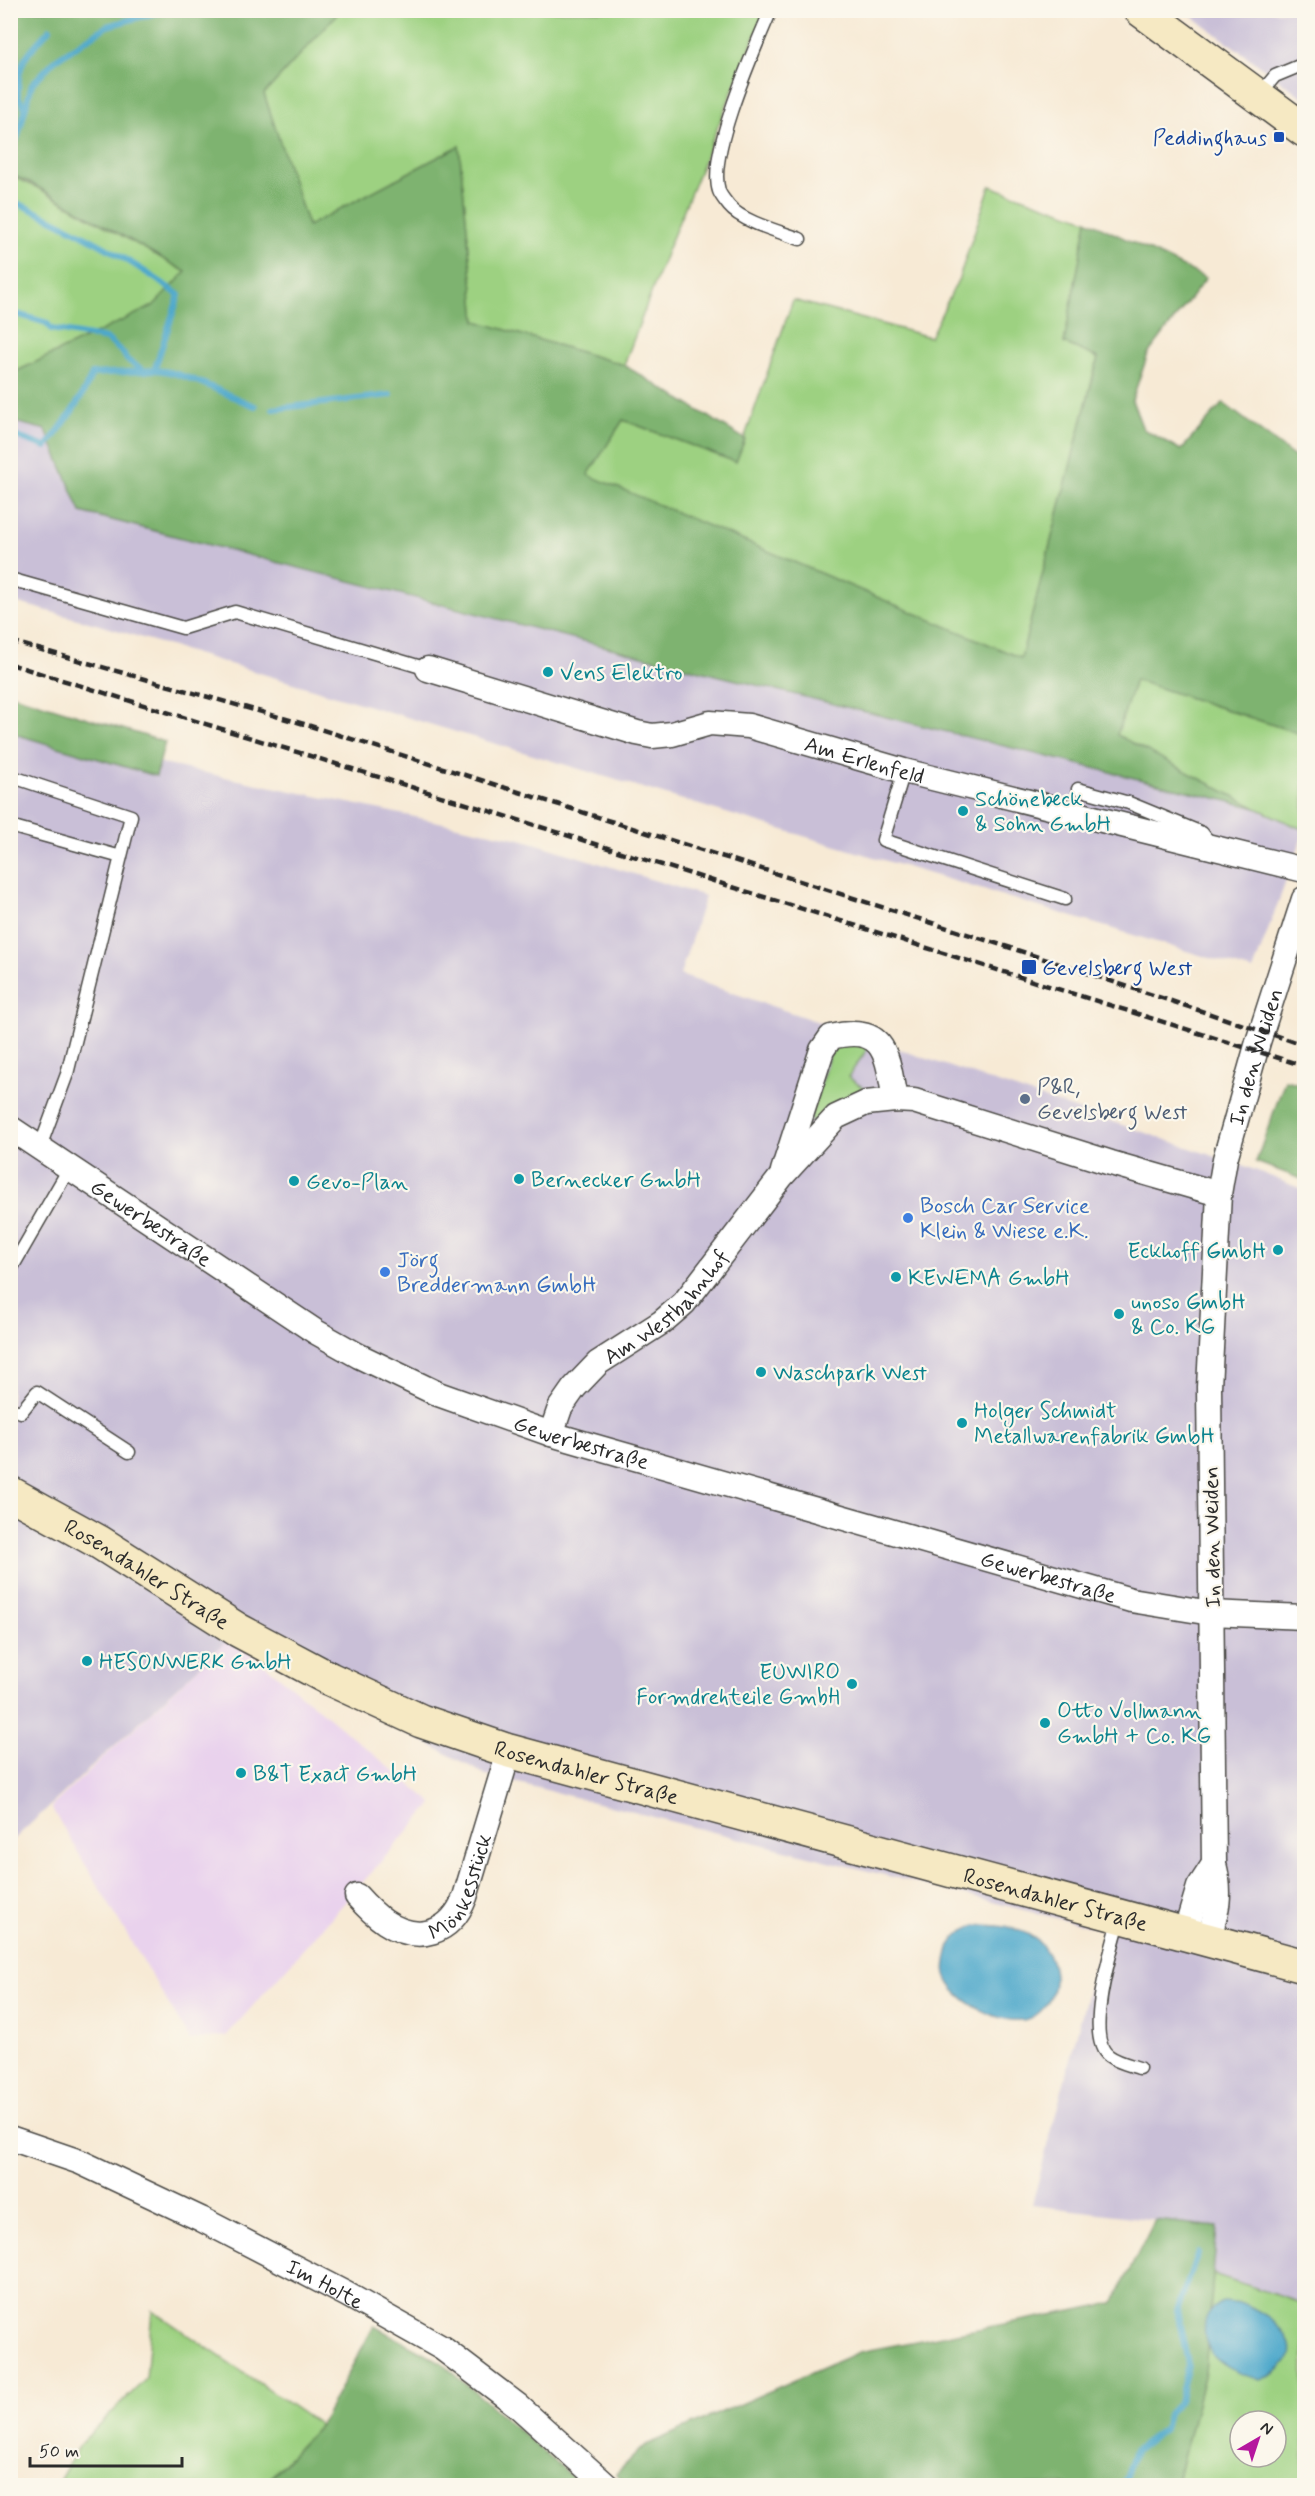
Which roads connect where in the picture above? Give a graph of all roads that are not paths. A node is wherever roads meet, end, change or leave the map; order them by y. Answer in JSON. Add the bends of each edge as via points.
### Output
{"nodes":[{"id":1,"x":771,"y":10,"type":"edge"},
{"id":2,"x":1141,"y":10,"type":"edge"},
{"id":3,"x":1305,"y":64,"type":"edge"},
{"id":4,"x":1258,"y":96,"type":"junction"},
{"id":5,"x":1305,"y":130,"type":"edge"},
{"id":6,"x":800,"y":239,"type":"dead end"},
{"id":7,"x":10,"y":579,"type":"edge"},
{"id":8,"x":428,"y":669,"type":"joint"},
{"id":9,"x":904,"y":771,"type":"junction"},
{"id":10,"x":10,"y":776,"type":"edge"},
{"id":11,"x":1078,"y":789,"type":"dead end"},
{"id":12,"x":10,"y":826,"type":"edge"},
{"id":13,"x":1214,"y":847,"type":"junction"},
{"id":14,"x":121,"y":857,"type":"junction"},
{"id":15,"x":1305,"y":870,"type":"edge"},
{"id":16,"x":1065,"y":899,"type":"dead end"},
{"id":17,"x":1305,"y":899,"type":"edge"},
{"id":18,"x":895,"y":1100,"type":"junction"},
{"id":19,"x":10,"y":1128,"type":"edge"},
{"id":20,"x":40,"y":1147,"type":"junction"},
{"id":21,"x":70,"y":1167,"type":"junction"},
{"id":22,"x":781,"y":1177,"type":"junction"},
{"id":23,"x":1219,"y":1194,"type":"junction"},
{"id":24,"x":10,"y":1271,"type":"edge"},
{"id":25,"x":10,"y":1409,"type":"edge"},
{"id":26,"x":551,"y":1434,"type":"junction"},
{"id":27,"x":129,"y":1452,"type":"dead end"},
{"id":28,"x":10,"y":1493,"type":"edge"},
{"id":29,"x":1211,"y":1612,"type":"junction"},
{"id":30,"x":1305,"y":1617,"type":"edge"},
{"id":31,"x":508,"y":1751,"type":"junction"},
{"id":32,"x":357,"y":1896,"type":"dead end"},
{"id":33,"x":1121,"y":1917,"type":"junction"},
{"id":34,"x":1197,"y":1937,"type":"junction"},
{"id":35,"x":1305,"y":1966,"type":"edge"},
{"id":36,"x":1305,"y":1984,"type":"edge"},
{"id":37,"x":1139,"y":2068,"type":"dead end"},
{"id":38,"x":10,"y":2138,"type":"edge"},
{"id":39,"x":607,"y":2486,"type":"edge"}],
"edges":[{"from":1,"to":6,"type":"lane","via":[[737,93],[718,158],[718,191],[730,208],[758,224]]},
{"from":2,"to":4,"type":"main road"},
{"from":3,"to":4,"type":"lane","via":[[1275,76]]},
{"from":4,"to":5,"type":"main road"},
{"from":7,"to":8,"type":"lane","via":[[183,628],[235,612]]},
{"from":8,"to":9,"type":"street","name":"Am Erlenfeld","via":[[637,733],[672,734],[710,723],[749,726]]},
{"from":9,"to":13,"type":"street","name":"Am Erlenfeld"},
{"from":9,"to":16,"type":"lane","via":[[883,840]]},
{"from":10,"to":14,"type":"lane","via":[[131,816]]},
{"from":11,"to":13,"type":"lane","via":[[1130,803],[1202,833]]},
{"from":12,"to":14,"type":"lane"},
{"from":13,"to":15,"type":"street","name":"Am Erlenfeld"},
{"from":14,"to":20,"type":"lane","via":[[67,1074]]},
{"from":17,"to":23,"type":"street","name":"In den Weiden","via":[[1258,1042]]},
{"from":18,"to":22,"type":"street","name":"Am Westbahnhof","via":[[866,1103],[836,1117]]},
{"from":18,"to":22,"type":"street","name":"Am Westbahnhof","via":[[887,1058],[878,1043],[851,1032],[831,1037],[822,1050]]},
{"from":18,"to":23,"type":"street","name":"Am Westbahnhof","via":[[914,1101]]},
{"from":19,"to":20,"type":"street","name":"Gewerbestraße"},
{"from":20,"to":21,"type":"street","name":"Gewerbestraße"},
{"from":21,"to":24,"type":"lane"},
{"from":21,"to":26,"type":"street","name":"Gewerbestraße","via":[[281,1309],[359,1356],[438,1394]]},
{"from":22,"to":26,"type":"street","name":"Am Westbahnhof","via":[[684,1303],[662,1323],[598,1363],[574,1388],[560,1408]]},
{"from":23,"to":29,"type":"street","name":"In den Weiden","via":[[1209,1387]]},
{"from":25,"to":27,"type":"lane","via":[[21,1412],[36,1392]]},
{"from":26,"to":29,"type":"street","name":"Gewerbestraße","via":[[1131,1600]]},
{"from":28,"to":31,"type":"main road","name":"Rosendahler Straße","via":[[99,1542],[238,1630],[330,1679],[421,1722]]},
{"from":29,"to":30,"type":"street","name":"Gewerbestraße"},
{"from":29,"to":34,"type":"street","name":"In den Weiden","via":[[1214,1864],[1199,1887]]},
{"from":31,"to":32,"type":"street","name":"Mönkesstück","via":[[465,1897],[454,1920],[421,1934],[407,1931],[386,1923]]},
{"from":31,"to":33,"type":"main road","name":"Rosendahler Straße"},
{"from":33,"to":34,"type":"main road","name":"Rosendahler Straße"},
{"from":33,"to":37,"type":"lane","via":[[1102,1986],[1098,2022],[1109,2057]]},
{"from":34,"to":35,"type":"main road","name":"Rosendahler Straße"},
{"from":34,"to":36,"type":"main road","name":"Rosendahler Straße","via":[[1243,1962]]},
{"from":38,"to":39,"type":"street","name":"Im Holte","via":[[81,2162],[192,2214],[442,2348],[518,2405]]}]}
